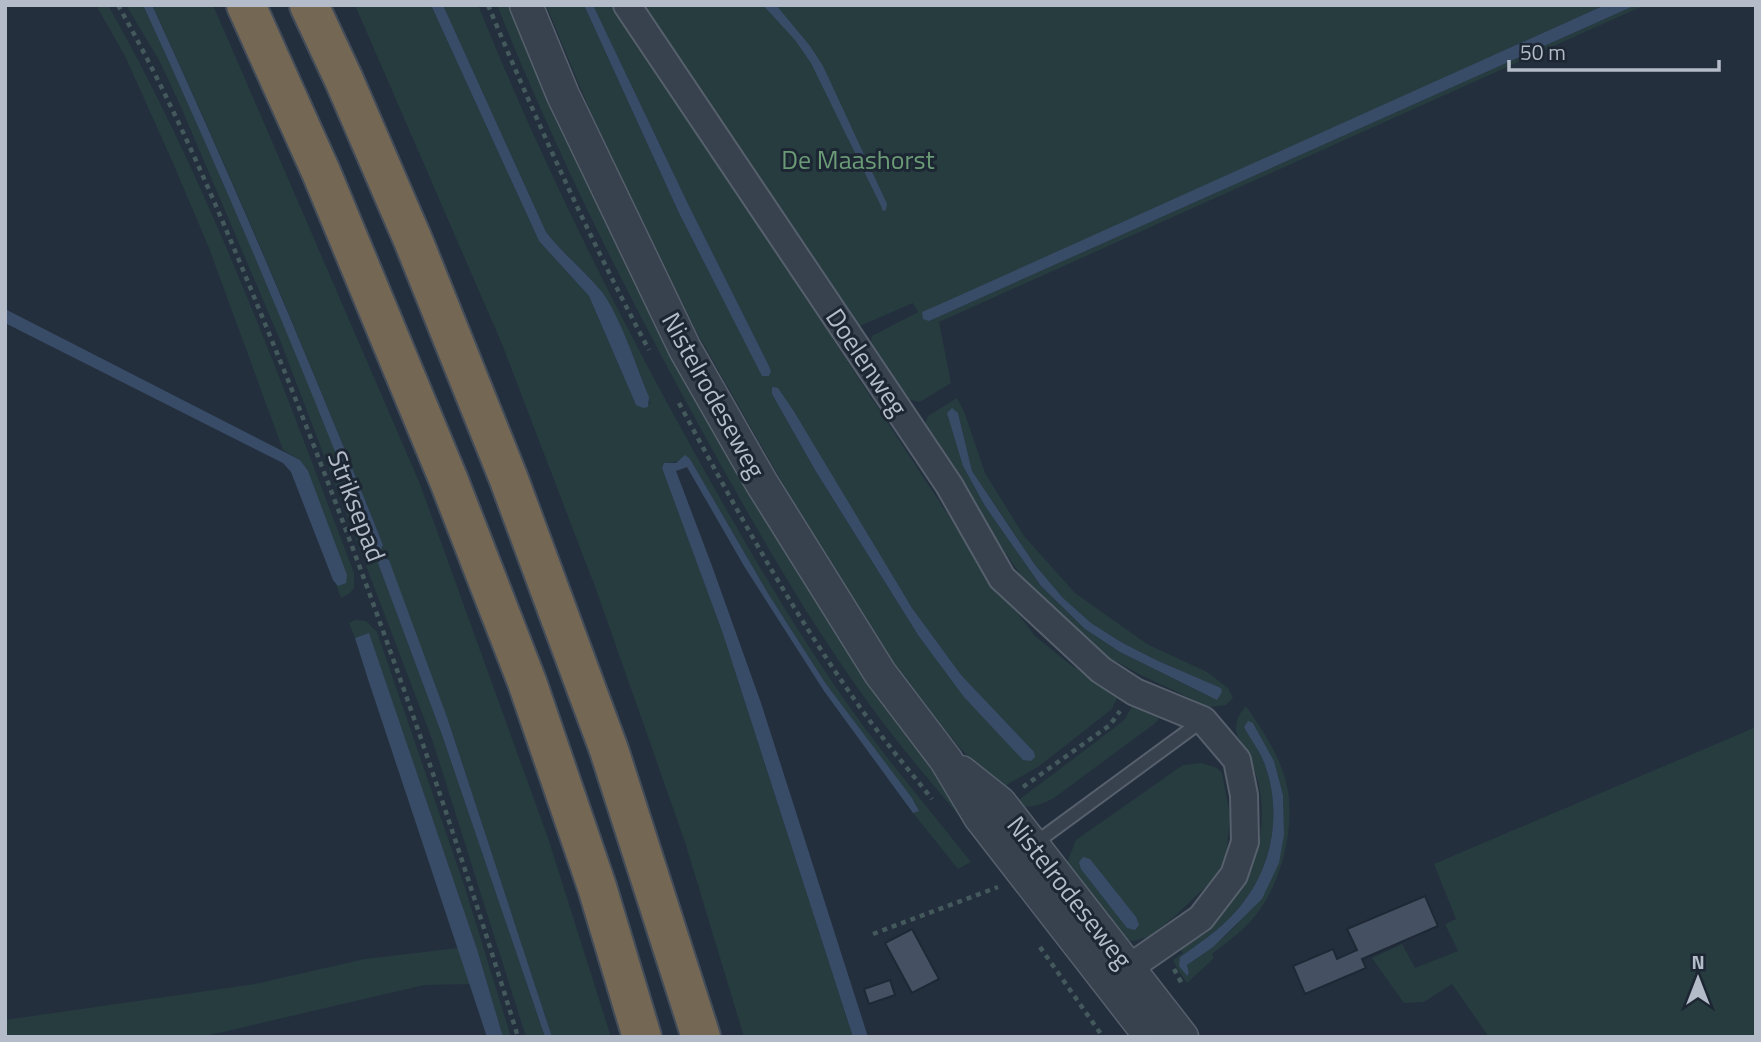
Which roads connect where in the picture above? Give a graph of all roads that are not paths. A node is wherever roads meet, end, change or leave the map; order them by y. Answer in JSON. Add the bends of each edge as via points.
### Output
{"nodes":[{"id":1,"x":246,"y":5,"type":"edge"},
{"id":2,"x":309,"y":5,"type":"edge"},
{"id":3,"x":526,"y":5,"type":"edge"},
{"id":4,"x":627,"y":5,"type":"edge"},
{"id":5,"x":1203,"y":720,"type":"junction"},
{"id":6,"x":946,"y":760,"type":"junction"},
{"id":7,"x":1023,"y":852,"type":"junction"},
{"id":8,"x":1119,"y":974,"type":"junction"},
{"id":9,"x":642,"y":1037,"type":"edge"},
{"id":10,"x":701,"y":1037,"type":"edge"},
{"id":11,"x":1151,"y":1037,"type":"edge"},
{"id":12,"x":1182,"y":1037,"type":"edge"}],
"edges":[{"from":1,"to":9,"type":"highway","via":[[337,211],[527,682]]},
{"from":2,"to":10,"type":"highway","via":[[413,240],[508,477],[609,750]]},
{"from":3,"to":6,"type":"street","name":"Nistelrodeseweg","via":[[685,349],[880,673]]},
{"from":4,"to":5,"type":"street","name":"Doelenweg","via":[[949,485],[1002,578],[1101,670],[1135,692]]},
{"from":5,"to":7,"type":"lane"},
{"from":5,"to":8,"type":"street","name":"Doelenweg","via":[[1237,760],[1245,842],[1234,875],[1201,918]]},
{"from":6,"to":7,"type":"street","name":"Nistelrodeseweg","via":[[980,817]]},
{"from":6,"to":7,"type":"street","name":"Nistelrodeseweg","via":[[1000,803]]},
{"from":7,"to":8,"type":"street","name":"Nistelrodeseweg","via":[[1054,915]]},
{"from":8,"to":11,"type":"street","name":"Nistelrodeseweg"},
{"from":8,"to":12,"type":"street","name":"Nistelrodeseweg"}]}
